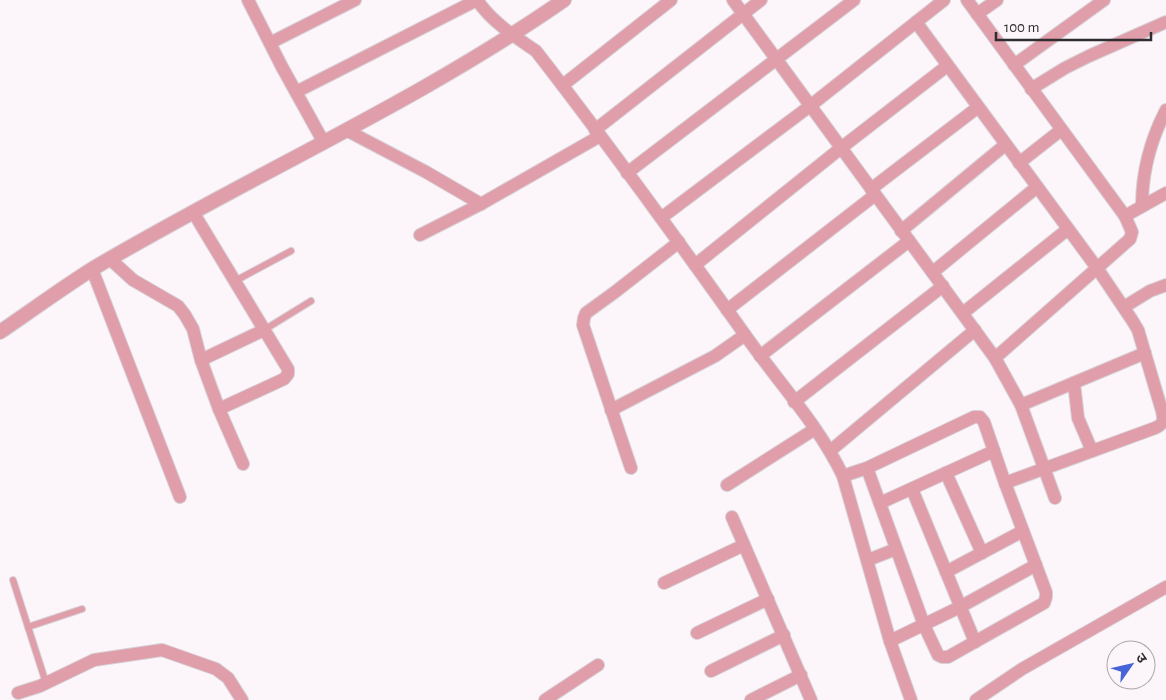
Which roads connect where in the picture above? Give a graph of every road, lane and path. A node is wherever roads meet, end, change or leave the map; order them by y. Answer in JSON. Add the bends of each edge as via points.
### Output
{"nodes":[{"id":1,"x":248,"y":0,"type":"edge"},
{"id":2,"x":354,"y":0,"type":"edge"},
{"id":3,"x":477,"y":0,"type":"edge"},
{"id":4,"x":564,"y":0,"type":"edge"},
{"id":5,"x":672,"y":0,"type":"edge"},
{"id":6,"x":733,"y":0,"type":"edge"},
{"id":7,"x":761,"y":0,"type":"edge"},
{"id":8,"x":854,"y":0,"type":"edge"},
{"id":9,"x":944,"y":0,"type":"edge"},
{"id":10,"x":967,"y":0,"type":"edge"},
{"id":11,"x":997,"y":0,"type":"edge"},
{"id":12,"x":1104,"y":0,"type":"edge"},
{"id":13,"x":743,"y":14,"type":"junction"},
{"id":14,"x":977,"y":14,"type":"junction"},
{"id":15,"x":916,"y":22,"type":"junction"},
{"id":16,"x":1166,"y":22,"type":"edge"},
{"id":17,"x":512,"y":35,"type":"junction"},
{"id":18,"x":270,"y":43,"type":"junction"},
{"id":19,"x":776,"y":59,"type":"junction"},
{"id":20,"x":1014,"y":65,"type":"junction"},
{"id":21,"x":947,"y":66,"type":"junction"},
{"id":22,"x":562,"y":85,"type":"junction"},
{"id":23,"x":1031,"y":89,"type":"junction"},
{"id":24,"x":296,"y":92,"type":"junction"},
{"id":25,"x":810,"y":106,"type":"junction"},
{"id":26,"x":977,"y":108,"type":"junction"},
{"id":27,"x":1166,"y":110,"type":"edge"},
{"id":28,"x":346,"y":130,"type":"junction"},
{"id":29,"x":1061,"y":130,"type":"junction"},
{"id":30,"x":598,"y":133,"type":"junction"},
{"id":31,"x":323,"y":142,"type":"junction"},
{"id":32,"x":1005,"y":145,"type":"junction"},
{"id":33,"x":841,"y":148,"type":"junction"},
{"id":34,"x":1019,"y":163,"type":"junction"},
{"id":35,"x":627,"y":173,"type":"junction"},
{"id":36,"x":1037,"y":187,"type":"junction"},
{"id":37,"x":873,"y":192,"type":"junction"},
{"id":38,"x":1166,"y":193,"type":"edge"},
{"id":39,"x":481,"y":204,"type":"junction"},
{"id":40,"x":1142,"y":206,"type":"junction"},
{"id":41,"x":193,"y":212,"type":"junction"},
{"id":42,"x":1125,"y":216,"type":"junction"},
{"id":43,"x":661,"y":218,"type":"junction"},
{"id":44,"x":1068,"y":229,"type":"junction"},
{"id":45,"x":420,"y":235,"type":"dead end"},
{"id":46,"x":905,"y":236,"type":"junction"},
{"id":47,"x":679,"y":242,"type":"junction"},
{"id":48,"x":291,"y":251,"type":"dead end"},
{"id":49,"x":110,"y":259,"type":"junction"},
{"id":50,"x":695,"y":265,"type":"junction"},
{"id":51,"x":1097,"y":268,"type":"junction"},
{"id":52,"x":92,"y":270,"type":"junction"},
{"id":53,"x":933,"y":272,"type":"junction"},
{"id":54,"x":235,"y":281,"type":"junction"},
{"id":55,"x":1166,"y":284,"type":"edge"},
{"id":56,"x":943,"y":286,"type":"junction"},
{"id":57,"x":312,"y":301,"type":"dead end"},
{"id":58,"x":1124,"y":307,"type":"junction"},
{"id":59,"x":727,"y":310,"type":"junction"},
{"id":60,"x":963,"y":313,"type":"junction"},
{"id":61,"x":264,"y":330,"type":"junction"},
{"id":62,"x":975,"y":330,"type":"junction"},
{"id":63,"x":0,"y":332,"type":"edge"},
{"id":64,"x":745,"y":335,"type":"junction"},
{"id":65,"x":1145,"y":353,"type":"junction"},
{"id":66,"x":760,"y":356,"type":"junction"},
{"id":67,"x":995,"y":358,"type":"junction"},
{"id":68,"x":201,"y":360,"type":"junction"},
{"id":69,"x":1074,"y":383,"type":"junction"},
{"id":70,"x":794,"y":402,"type":"junction"},
{"id":71,"x":1021,"y":405,"type":"junction"},
{"id":72,"x":219,"y":409,"type":"junction"},
{"id":73,"x":611,"y":410,"type":"junction"},
{"id":74,"x":815,"y":429,"type":"junction"},
{"id":75,"x":830,"y":451,"type":"junction"},
{"id":76,"x":1092,"y":451,"type":"junction"},
{"id":77,"x":994,"y":452,"type":"junction"},
{"id":78,"x":242,"y":464,"type":"dead end"},
{"id":79,"x":631,"y":468,"type":"dead end"},
{"id":80,"x":867,"y":468,"type":"junction"},
{"id":81,"x":1045,"y":469,"type":"junction"},
{"id":82,"x":946,"y":473,"type":"junction"},
{"id":83,"x":843,"y":476,"type":"junction"},
{"id":84,"x":1005,"y":483,"type":"junction"},
{"id":85,"x":726,"y":486,"type":"dead end"},
{"id":86,"x":912,"y":489,"type":"junction"},
{"id":87,"x":180,"y":497,"type":"dead end"},
{"id":88,"x":1056,"y":498,"type":"dead end"},
{"id":89,"x":880,"y":503,"type":"junction"},
{"id":90,"x":732,"y":517,"type":"dead end"},
{"id":91,"x":1023,"y":531,"type":"junction"},
{"id":92,"x":744,"y":545,"type":"junction"},
{"id":93,"x":896,"y":549,"type":"junction"},
{"id":94,"x":982,"y":553,"type":"junction"},
{"id":95,"x":868,"y":560,"type":"junction"},
{"id":96,"x":1036,"y":565,"type":"junction"},
{"id":97,"x":946,"y":572,"type":"junction"},
{"id":98,"x":13,"y":580,"type":"dead end"},
{"id":99,"x":664,"y":583,"type":"dead end"},
{"id":100,"x":1166,"y":587,"type":"edge"},
{"id":101,"x":768,"y":599,"type":"junction"},
{"id":102,"x":960,"y":607,"type":"junction"},
{"id":103,"x":82,"y":609,"type":"dead end"},
{"id":104,"x":924,"y":625,"type":"junction"},
{"id":105,"x":28,"y":627,"type":"junction"},
{"id":106,"x":697,"y":633,"type":"dead end"},
{"id":107,"x":784,"y":635,"type":"junction"},
{"id":108,"x":890,"y":641,"type":"junction"},
{"id":109,"x":975,"y":642,"type":"junction"},
{"id":110,"x":598,"y":664,"type":"dead end"},
{"id":111,"x":712,"y":671,"type":"dead end"},
{"id":112,"x":801,"y":674,"type":"junction"},
{"id":113,"x":46,"y":683,"type":"junction"},
{"id":114,"x":18,"y":693,"type":"dead end"},
{"id":115,"x":242,"y":700,"type":"edge"},
{"id":116,"x":545,"y":700,"type":"edge"},
{"id":117,"x":750,"y":700,"type":"edge"},
{"id":118,"x":811,"y":700,"type":"edge"},
{"id":119,"x":912,"y":700,"type":"edge"},
{"id":120,"x":976,"y":700,"type":"edge"}],
"edges":[{"from":1,"to":18,"type":"street"},
{"from":2,"to":18,"type":"street"},
{"from":3,"to":17,"type":"street"},
{"from":3,"to":24,"type":"street"},
{"from":4,"to":17,"type":"street"},
{"from":5,"to":22,"type":"street"},
{"from":6,"to":13,"type":"street"},
{"from":7,"to":13,"type":"street"},
{"from":8,"to":19,"type":"street"},
{"from":9,"to":15,"type":"street"},
{"from":10,"to":14,"type":"street"},
{"from":11,"to":14,"type":"street"},
{"from":12,"to":20,"type":"street"},
{"from":13,"to":19,"type":"street"},
{"from":13,"to":30,"type":"street"},
{"from":14,"to":20,"type":"street"},
{"from":15,"to":21,"type":"street"},
{"from":15,"to":25,"type":"street"},
{"from":16,"to":23,"type":"street","via":[[1081,60]]},
{"from":17,"to":22,"type":"street","via":[[536,51]]},
{"from":17,"to":28,"type":"street"},
{"from":18,"to":24,"type":"street"},
{"from":19,"to":25,"type":"street"},
{"from":19,"to":35,"type":"street"},
{"from":20,"to":23,"type":"street"},
{"from":21,"to":26,"type":"street"},
{"from":21,"to":33,"type":"street"},
{"from":22,"to":30,"type":"street"},
{"from":23,"to":29,"type":"street"},
{"from":24,"to":31,"type":"street"},
{"from":25,"to":33,"type":"street"},
{"from":25,"to":43,"type":"street"},
{"from":26,"to":32,"type":"street"},
{"from":26,"to":37,"type":"street"},
{"from":27,"to":40,"type":"street","via":[[1152,142],[1142,183]]},
{"from":28,"to":31,"type":"street"},
{"from":28,"to":39,"type":"street"},
{"from":29,"to":34,"type":"street"},
{"from":29,"to":42,"type":"street"},
{"from":30,"to":35,"type":"street"},
{"from":30,"to":39,"type":"street"},
{"from":31,"to":41,"type":"street"},
{"from":32,"to":34,"type":"street"},
{"from":32,"to":46,"type":"street"},
{"from":33,"to":37,"type":"street"},
{"from":33,"to":50,"type":"street"},
{"from":34,"to":36,"type":"street"},
{"from":35,"to":43,"type":"street"},
{"from":36,"to":44,"type":"street"},
{"from":36,"to":53,"type":"street"},
{"from":37,"to":46,"type":"street"},
{"from":37,"to":59,"type":"street"},
{"from":38,"to":40,"type":"street"},
{"from":39,"to":45,"type":"street"},
{"from":40,"to":42,"type":"street"},
{"from":41,"to":49,"type":"street"},
{"from":41,"to":54,"type":"street"},
{"from":42,"to":51,"type":"street","via":[[1132,232],[1130,240]]},
{"from":43,"to":47,"type":"street"},
{"from":44,"to":51,"type":"street"},
{"from":44,"to":60,"type":"street"},
{"from":46,"to":53,"type":"street"},
{"from":46,"to":66,"type":"street"},
{"from":47,"to":50,"type":"street"},
{"from":47,"to":73,"type":"street","via":[[586,313],[583,325]]},
{"from":48,"to":54,"type":"lane"},
{"from":49,"to":52,"type":"street"},
{"from":49,"to":68,"type":"street","via":[[133,280],[178,306],[192,329]]},
{"from":50,"to":59,"type":"street"},
{"from":51,"to":58,"type":"street"},
{"from":51,"to":67,"type":"street"},
{"from":52,"to":63,"type":"street"},
{"from":52,"to":87,"type":"street"},
{"from":53,"to":56,"type":"street"},
{"from":54,"to":61,"type":"street"},
{"from":55,"to":58,"type":"street"},
{"from":56,"to":60,"type":"street"},
{"from":56,"to":70,"type":"street"},
{"from":57,"to":61,"type":"lane"},
{"from":58,"to":65,"type":"street","via":[[1138,330]]},
{"from":59,"to":64,"type":"street"},
{"from":60,"to":62,"type":"street"},
{"from":61,"to":68,"type":"street"},
{"from":61,"to":72,"type":"street","via":[[288,374],[284,379]]},
{"from":62,"to":67,"type":"street"},
{"from":62,"to":75,"type":"street"},
{"from":64,"to":66,"type":"street"},
{"from":64,"to":73,"type":"street","via":[[715,356]]},
{"from":65,"to":69,"type":"street"},
{"from":65,"to":76,"type":"street","via":[[1164,420],[1161,425]]},
{"from":66,"to":70,"type":"street"},
{"from":67,"to":71,"type":"street"},
{"from":68,"to":72,"type":"street"},
{"from":69,"to":71,"type":"street"},
{"from":69,"to":76,"type":"street","via":[[1078,418]]},
{"from":70,"to":74,"type":"street"},
{"from":71,"to":81,"type":"street"},
{"from":72,"to":78,"type":"street"},
{"from":73,"to":79,"type":"street"},
{"from":74,"to":75,"type":"street"},
{"from":74,"to":85,"type":"street"},
{"from":75,"to":83,"type":"street"},
{"from":76,"to":81,"type":"street"},
{"from":77,"to":80,"type":"street","via":[[984,422],[980,417],[974,417]]},
{"from":77,"to":82,"type":"street"},
{"from":77,"to":84,"type":"street"},
{"from":80,"to":83,"type":"street"},
{"from":80,"to":89,"type":"street"},
{"from":81,"to":84,"type":"street"},
{"from":81,"to":88,"type":"street"},
{"from":82,"to":86,"type":"street"},
{"from":82,"to":94,"type":"street"},
{"from":83,"to":95,"type":"street"},
{"from":84,"to":91,"type":"street"},
{"from":86,"to":89,"type":"street"},
{"from":86,"to":97,"type":"street"},
{"from":89,"to":93,"type":"street"},
{"from":90,"to":92,"type":"street"},
{"from":91,"to":94,"type":"street"},
{"from":91,"to":96,"type":"street"},
{"from":92,"to":99,"type":"street"},
{"from":92,"to":101,"type":"street"},
{"from":93,"to":95,"type":"street"},
{"from":93,"to":104,"type":"street"},
{"from":94,"to":97,"type":"street"},
{"from":95,"to":108,"type":"street"},
{"from":96,"to":102,"type":"street"},
{"from":96,"to":109,"type":"street","via":[[1046,592],[1044,603]]},
{"from":97,"to":102,"type":"street"},
{"from":98,"to":105,"type":"lane"},
{"from":100,"to":120,"type":"street","via":[[1022,669]]},
{"from":101,"to":106,"type":"street"},
{"from":101,"to":107,"type":"street"},
{"from":102,"to":104,"type":"street"},
{"from":102,"to":109,"type":"street"},
{"from":103,"to":105,"type":"lane"},
{"from":104,"to":108,"type":"street"},
{"from":104,"to":109,"type":"street","via":[[934,650],[942,657]]},
{"from":105,"to":113,"type":"lane"},
{"from":107,"to":111,"type":"street"},
{"from":107,"to":112,"type":"street"},
{"from":108,"to":119,"type":"street"},
{"from":110,"to":116,"type":"street"},
{"from":112,"to":117,"type":"street"},
{"from":112,"to":118,"type":"street"},
{"from":113,"to":114,"type":"street"},
{"from":113,"to":115,"type":"street","via":[[94,660],[162,650],[222,673]]}]}
